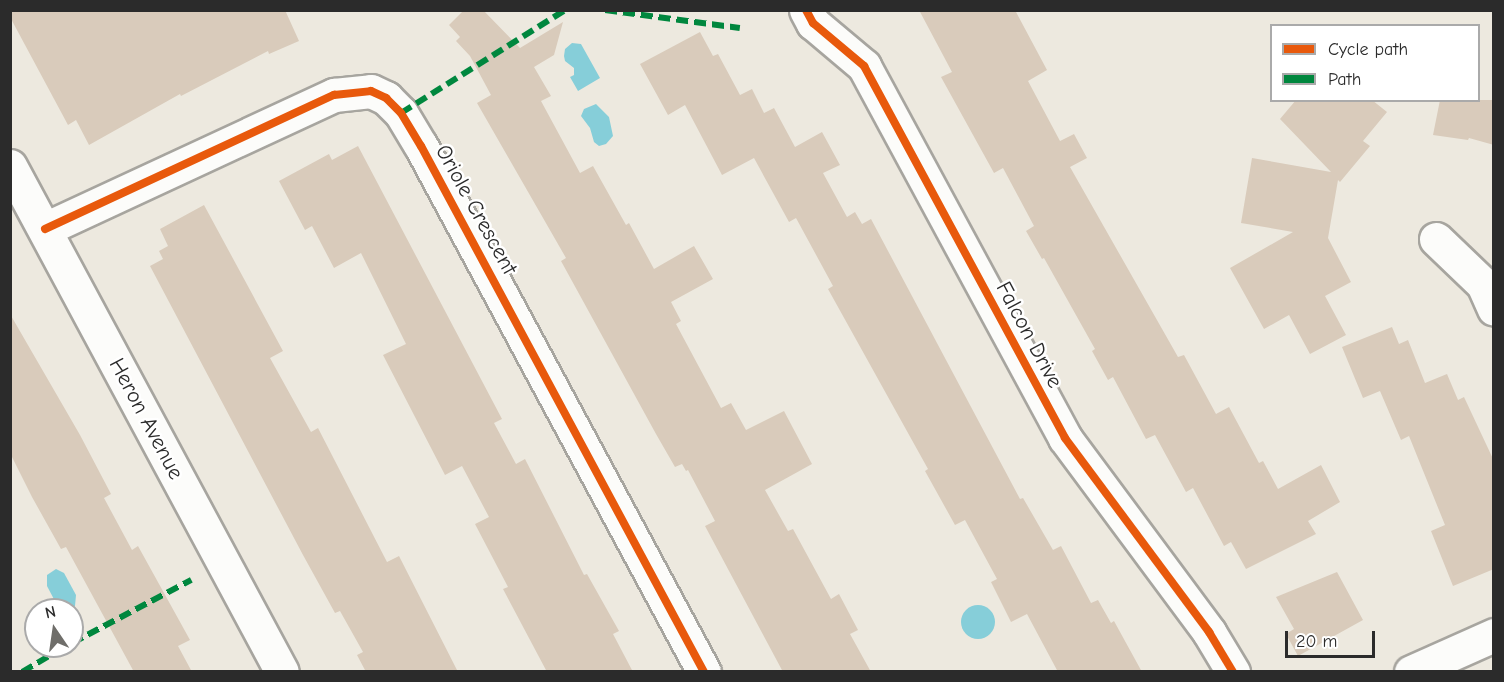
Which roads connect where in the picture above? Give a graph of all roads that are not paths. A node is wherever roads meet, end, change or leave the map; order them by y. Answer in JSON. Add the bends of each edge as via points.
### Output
{"nodes":[{"id":1,"x":806,"y":10,"type":"edge"},
{"id":2,"x":10,"y":166,"type":"edge"},
{"id":3,"x":45,"y":229,"type":"junction"},
{"id":4,"x":1436,"y":239,"type":"dead end"},
{"id":5,"x":1494,"y":309,"type":"edge"},
{"id":6,"x":1494,"y":635,"type":"edge"},
{"id":7,"x":282,"y":672,"type":"edge"},
{"id":8,"x":704,"y":672,"type":"edge"},
{"id":9,"x":1233,"y":672,"type":"edge"},
{"id":10,"x":1411,"y":672,"type":"edge"}],
"edges":[{"from":1,"to":9,"type":"street","name":"Falcon Drive","via":[[813,23],[864,66],[1065,438],[1209,632]]},
{"from":2,"to":3,"type":"street","name":"Heron Avenue"},
{"from":3,"to":7,"type":"street","name":"Heron Avenue"},
{"from":3,"to":8,"type":"street","name":"Oriole Crescent","via":[[334,95],[371,91],[386,98],[401,113],[421,146]]},
{"from":4,"to":5,"type":"street","via":[[1483,284]]},
{"from":6,"to":10,"type":"street"}]}
